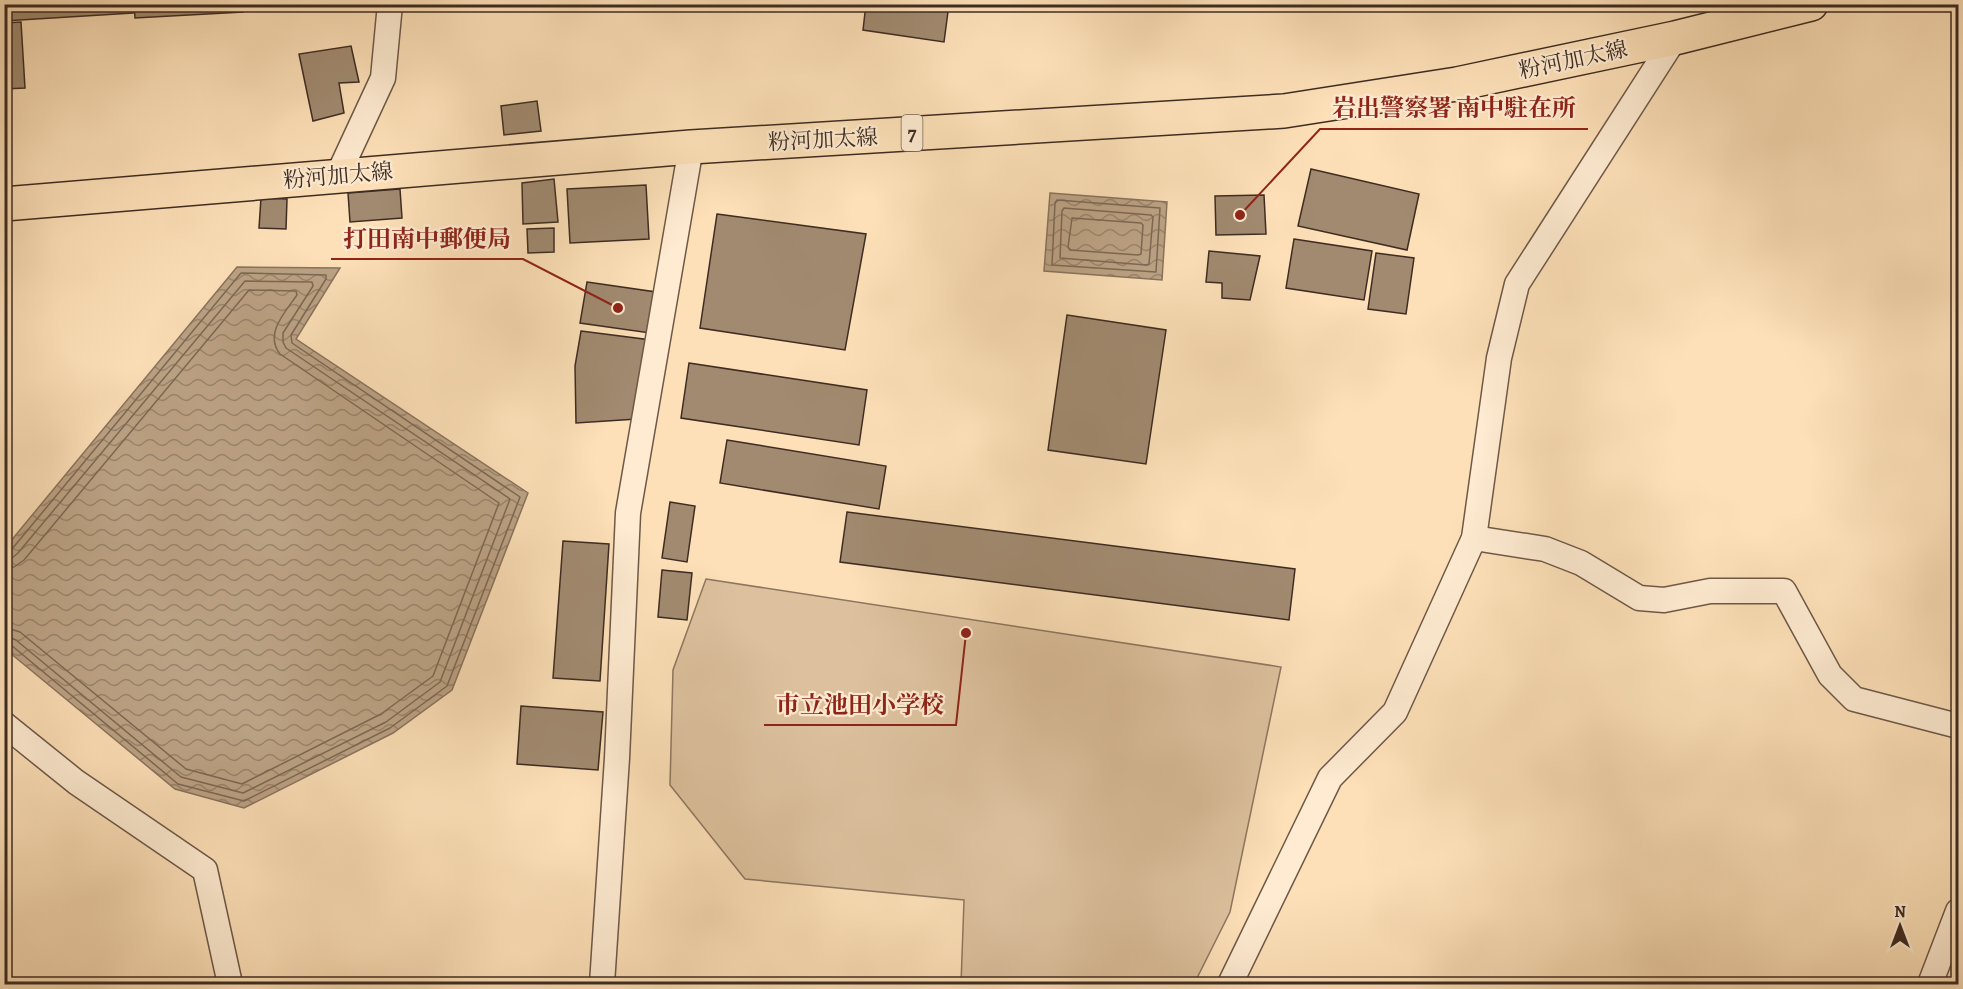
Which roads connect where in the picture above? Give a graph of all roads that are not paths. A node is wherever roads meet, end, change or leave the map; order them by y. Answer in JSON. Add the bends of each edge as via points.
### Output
{"nodes":[{"id":1,"x":390,"y":4,"type":"edge"},
{"id":2,"x":1812,"y":4,"type":"edge"},
{"id":3,"x":1675,"y":38,"type":"junction"},
{"id":4,"x":691,"y":147,"type":"junction"},
{"id":5,"x":338,"y":175,"type":"junction"},
{"id":6,"x":4,"y":204,"type":"edge"},
{"id":7,"x":1474,"y":538,"type":"junction"},
{"id":8,"x":4,"y":724,"type":"edge"},
{"id":9,"x":1959,"y":726,"type":"edge"},
{"id":10,"x":1959,"y":910,"type":"edge"},
{"id":11,"x":228,"y":984,"type":"edge"},
{"id":12,"x":236,"y":984,"type":"edge"},
{"id":13,"x":602,"y":984,"type":"edge"},
{"id":14,"x":1230,"y":984,"type":"edge"},
{"id":15,"x":1930,"y":984,"type":"edge"}],
"edges":[{"from":1,"to":5,"type":"street","via":[[383,78]]},
{"from":2,"to":3,"type":"main road","name":"粉河加太線","number":"7"},
{"from":3,"to":4,"type":"main road","name":"粉河加太線","number":"7","via":[[1457,84],[1284,111]]},
{"from":3,"to":7,"type":"street","via":[[1517,284],[1499,358]]},
{"from":4,"to":5,"type":"main road","name":"粉河加太線","number":"7"},
{"from":4,"to":13,"type":"street","via":[[628,513]]},
{"from":5,"to":6,"type":"main road","name":"粉河加太線","number":"7"},
{"from":7,"to":9,"type":"street","via":[[1545,549],[1581,563],[1639,598],[1664,600],[1710,591],[1784,591],[1830,675],[1854,699]]},
{"from":7,"to":14,"type":"street","via":[[1395,712],[1330,778]]},
{"from":8,"to":11,"type":"street","via":[[76,782],[205,870]]},
{"from":10,"to":15,"type":"street"},
{"from":11,"to":12,"type":"street"}]}
